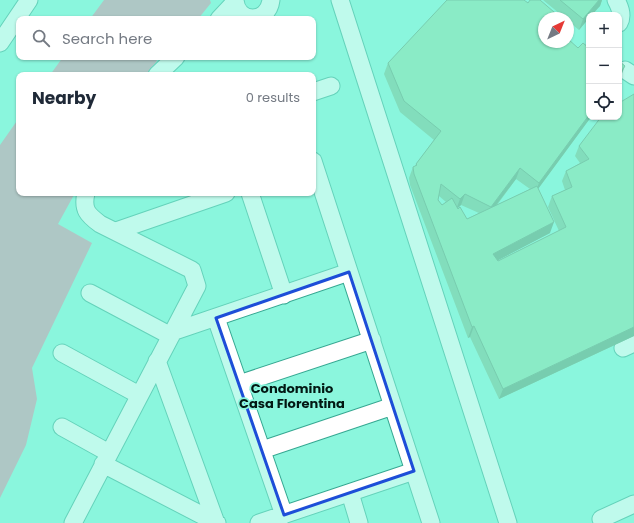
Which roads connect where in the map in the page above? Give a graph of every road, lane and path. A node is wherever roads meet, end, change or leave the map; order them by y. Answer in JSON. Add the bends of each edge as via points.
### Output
{"nodes":[{"id":1,"x":29,"y":0,"type":"edge"},
{"id":2,"x":271,"y":0,"type":"edge"},
{"id":3,"x":340,"y":0,"type":"edge"},
{"id":4,"x":616,"y":0,"type":"edge"},
{"id":5,"x":235,"y":1,"type":"edge"},
{"id":6,"x":620,"y":12,"type":"edge"},
{"id":7,"x":18,"y":16,"type":"edge"},
{"id":8,"x":222,"y":16,"type":"edge"},
{"id":9,"x":246,"y":16,"type":"edge"},
{"id":10,"x":262,"y":16,"type":"edge"},
{"id":11,"x":16,"y":19,"type":"edge"},
{"id":12,"x":0,"y":43,"type":"edge"},
{"id":13,"x":173,"y":60,"type":"edge"},
{"id":14,"x":160,"y":72,"type":"edge"},
{"id":15,"x":331,"y":86,"type":"dead end"},
{"id":16,"x":316,"y":91,"type":"edge"},
{"id":17,"x":316,"y":171,"type":"edge"},
{"id":18,"x":85,"y":196,"type":"edge"},
{"id":19,"x":217,"y":196,"type":"edge"},
{"id":20,"x":251,"y":196,"type":"edge"},
{"id":21,"x":116,"y":231,"type":"junction"},
{"id":22,"x":350,"y":272,"type":"junction"},
{"id":23,"x":90,"y":293,"type":"dead end"},
{"id":24,"x":284,"y":295,"type":"junction"},
{"id":25,"x":216,"y":318,"type":"junction"},
{"id":26,"x":171,"y":334,"type":"junction"},
{"id":27,"x":372,"y":340,"type":"junction"},
{"id":28,"x":62,"y":353,"type":"dead end"},
{"id":29,"x":157,"y":361,"type":"junction"},
{"id":30,"x":239,"y":384,"type":"junction"},
{"id":31,"x":139,"y":395,"type":"junction"},
{"id":32,"x":393,"y":406,"type":"junction"},
{"id":33,"x":62,"y":427,"type":"dead end"},
{"id":34,"x":262,"y":450,"type":"junction"},
{"id":35,"x":106,"y":459,"type":"junction"},
{"id":36,"x":414,"y":472,"type":"junction"},
{"id":37,"x":350,"y":493,"type":"junction"},
{"id":38,"x":634,"y":504,"type":"edge"},
{"id":39,"x":284,"y":514,"type":"junction"},
{"id":40,"x":601,"y":519,"type":"dead end"},
{"id":41,"x":73,"y":523,"type":"edge"},
{"id":42,"x":217,"y":523,"type":"edge"},
{"id":43,"x":259,"y":523,"type":"edge"},
{"id":44,"x":359,"y":523,"type":"edge"},
{"id":45,"x":431,"y":523,"type":"edge"},
{"id":46,"x":508,"y":523,"type":"edge"}],
"edges":[{"from":1,"to":7,"type":"street"},
{"from":2,"to":10,"type":"street","via":[[267,12]]},
{"from":3,"to":46,"type":"street"},
{"from":4,"to":6,"type":"street"},
{"from":5,"to":8,"type":"street"},
{"from":5,"to":9,"type":"street","via":[[237,8]]},
{"from":11,"to":12,"type":"street"},
{"from":13,"to":14,"type":"street"},
{"from":15,"to":16,"type":"street"},
{"from":17,"to":22,"type":"street"},
{"from":18,"to":21,"type":"street","via":[[85,208],[90,216]]},
{"from":19,"to":21,"type":"street"},
{"from":20,"to":24,"type":"street"},
{"from":21,"to":26,"type":"street","via":[[192,270],[197,286]]},
{"from":22,"to":24,"type":"street"},
{"from":22,"to":27,"type":"street"},
{"from":23,"to":26,"type":"street"},
{"from":24,"to":25,"type":"street"},
{"from":25,"to":26,"type":"street"},
{"from":25,"to":30,"type":"street"},
{"from":26,"to":29,"type":"street"},
{"from":27,"to":30,"type":"street"},
{"from":27,"to":32,"type":"street"},
{"from":28,"to":31,"type":"street"},
{"from":29,"to":31,"type":"street"},
{"from":29,"to":42,"type":"street"},
{"from":30,"to":34,"type":"street"},
{"from":31,"to":35,"type":"street"},
{"from":32,"to":34,"type":"street"},
{"from":32,"to":36,"type":"street"},
{"from":33,"to":35,"type":"street"},
{"from":34,"to":39,"type":"street"},
{"from":35,"to":41,"type":"street"},
{"from":35,"to":42,"type":"street"},
{"from":36,"to":37,"type":"street"},
{"from":36,"to":45,"type":"street"},
{"from":37,"to":39,"type":"street"},
{"from":37,"to":44,"type":"street"},
{"from":38,"to":40,"type":"street"},
{"from":39,"to":43,"type":"street"}]}
